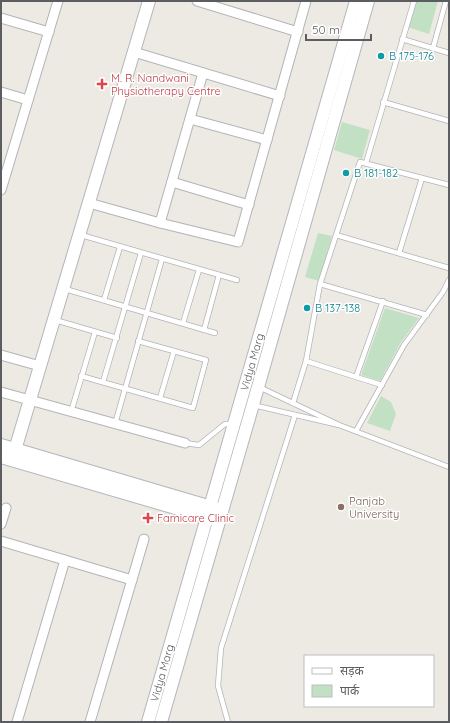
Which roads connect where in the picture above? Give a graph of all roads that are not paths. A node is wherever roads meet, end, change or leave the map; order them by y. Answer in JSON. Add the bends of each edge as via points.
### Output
{"nodes":[{"id":1,"x":58,"y":1,"type":"edge"},
{"id":2,"x":149,"y":1,"type":"edge"},
{"id":3,"x":196,"y":1,"type":"edge"},
{"id":4,"x":306,"y":1,"type":"edge"},
{"id":5,"x":356,"y":1,"type":"edge"},
{"id":6,"x":368,"y":1,"type":"edge"},
{"id":7,"x":414,"y":1,"type":"edge"},
{"id":8,"x":446,"y":1,"type":"edge"},
{"id":9,"x":227,"y":6,"type":"edge"},
{"id":10,"x":1,"y":18,"type":"edge"},
{"id":11,"x":49,"y":32,"type":"junction"},
{"id":12,"x":298,"y":32,"type":"junction"},
{"id":13,"x":402,"y":39,"type":"junction"},
{"id":14,"x":433,"y":48,"type":"junction"},
{"id":15,"x":134,"y":52,"type":"junction"},
{"id":16,"x":449,"y":53,"type":"edge"},
{"id":17,"x":203,"y":73,"type":"junction"},
{"id":18,"x":1,"y":92,"type":"edge"},
{"id":19,"x":280,"y":96,"type":"junction"},
{"id":20,"x":28,"y":100,"type":"junction"},
{"id":21,"x":383,"y":102,"type":"junction"},
{"id":22,"x":190,"y":119,"type":"junction"},
{"id":23,"x":449,"y":121,"type":"edge"},
{"id":24,"x":267,"y":140,"type":"junction"},
{"id":25,"x":5,"y":164,"type":"edge"},
{"id":26,"x":366,"y":164,"type":"junction"},
{"id":27,"x":422,"y":178,"type":"junction"},
{"id":28,"x":172,"y":182,"type":"junction"},
{"id":29,"x":449,"y":185,"type":"edge"},
{"id":30,"x":1,"y":190,"type":"edge"},
{"id":31,"x":89,"y":203,"type":"junction"},
{"id":32,"x":249,"y":205,"type":"junction"},
{"id":33,"x":160,"y":223,"type":"junction"},
{"id":34,"x":79,"y":235,"type":"junction"},
{"id":35,"x":336,"y":235,"type":"junction"},
{"id":36,"x":120,"y":247,"type":"junction"},
{"id":37,"x":141,"y":253,"type":"junction"},
{"id":38,"x":399,"y":253,"type":"junction"},
{"id":39,"x":162,"y":259,"type":"junction"},
{"id":40,"x":449,"y":268,"type":"edge"},
{"id":41,"x":199,"y":270,"type":"junction"},
{"id":42,"x":219,"y":276,"type":"junction"},
{"id":43,"x":236,"y":280,"type":"dead end"},
{"id":44,"x":449,"y":280,"type":"edge"},
{"id":45,"x":320,"y":284,"type":"junction"},
{"id":46,"x":63,"y":288,"type":"junction"},
{"id":47,"x":447,"y":288,"type":"edge"},
{"id":48,"x":104,"y":300,"type":"junction"},
{"id":49,"x":383,"y":302,"type":"junction"},
{"id":50,"x":126,"y":307,"type":"junction"},
{"id":51,"x":146,"y":312,"type":"junction"},
{"id":52,"x":427,"y":315,"type":"junction"},
{"id":53,"x":54,"y":320,"type":"junction"},
{"id":54,"x":183,"y":324,"type":"junction"},
{"id":55,"x":204,"y":330,"type":"junction"},
{"id":56,"x":95,"y":332,"type":"junction"},
{"id":57,"x":215,"y":333,"type":"dead end"},
{"id":58,"x":116,"y":338,"type":"junction"},
{"id":59,"x":138,"y":341,"type":"junction"},
{"id":60,"x":174,"y":351,"type":"junction"},
{"id":61,"x":1,"y":355,"type":"edge"},
{"id":62,"x":306,"y":361,"type":"junction"},
{"id":63,"x":40,"y":366,"type":"junction"},
{"id":64,"x":81,"y":376,"type":"junction"},
{"id":65,"x":356,"y":377,"type":"junction"},
{"id":66,"x":103,"y":382,"type":"junction"},
{"id":67,"x":382,"y":385,"type":"junction"},
{"id":68,"x":125,"y":388,"type":"junction"},
{"id":69,"x":1,"y":392,"type":"edge"},
{"id":70,"x":250,"y":395,"type":"junction"},
{"id":71,"x":160,"y":398,"type":"junction"},
{"id":72,"x":30,"y":400,"type":"junction"},
{"id":73,"x":293,"y":403,"type":"junction"},
{"id":74,"x":71,"y":412,"type":"junction"},
{"id":75,"x":295,"y":415,"type":"junction"},
{"id":76,"x":115,"y":424,"type":"junction"},
{"id":77,"x":234,"y":424,"type":"junction"},
{"id":78,"x":340,"y":425,"type":"junction"},
{"id":79,"x":356,"y":431,"type":"junction"},
{"id":80,"x":185,"y":443,"type":"joint"},
{"id":81,"x":1,"y":445,"type":"edge"},
{"id":82,"x":9,"y":456,"type":"edge"},
{"id":83,"x":449,"y":467,"type":"edge"},
{"id":84,"x":6,"y":508,"type":"dead end"},
{"id":85,"x":208,"y":512,"type":"junction"},
{"id":86,"x":221,"y":516,"type":"junction"},
{"id":87,"x":1,"y":524,"type":"edge"},
{"id":88,"x":144,"y":539,"type":"dead end"},
{"id":89,"x":1,"y":541,"type":"edge"},
{"id":90,"x":65,"y":560,"type":"junction"},
{"id":91,"x":132,"y":580,"type":"junction"},
{"id":92,"x":17,"y":722,"type":"edge"},
{"id":93,"x":90,"y":722,"type":"edge"},
{"id":94,"x":148,"y":722,"type":"edge"},
{"id":95,"x":161,"y":722,"type":"edge"},
{"id":96,"x":228,"y":722,"type":"edge"}],
"edges":[{"from":1,"to":11,"type":"street"},
{"from":2,"to":15,"type":"main road"},
{"from":3,"to":9,"type":"street"},
{"from":4,"to":12,"type":"street"},
{"from":5,"to":70,"type":"main road","name":"Vidya Marg"},
{"from":6,"to":70,"type":"main road","name":"Vidya Marg"},
{"from":7,"to":13,"type":"lane"},
{"from":8,"to":14,"type":"lane"},
{"from":9,"to":12,"type":"street"},
{"from":10,"to":11,"type":"street"},
{"from":11,"to":20,"type":"street"},
{"from":12,"to":19,"type":"street"},
{"from":13,"to":14,"type":"lane"},
{"from":13,"to":21,"type":"lane"},
{"from":14,"to":16,"type":"lane"},
{"from":15,"to":17,"type":"street"},
{"from":15,"to":31,"type":"main road"},
{"from":17,"to":19,"type":"street"},
{"from":17,"to":22,"type":"street"},
{"from":18,"to":20,"type":"street"},
{"from":19,"to":24,"type":"street"},
{"from":20,"to":25,"type":"street"},
{"from":21,"to":23,"type":"lane"},
{"from":21,"to":26,"type":"lane"},
{"from":22,"to":24,"type":"street"},
{"from":22,"to":28,"type":"street"},
{"from":24,"to":32,"type":"street"},
{"from":25,"to":30,"type":"street"},
{"from":26,"to":27,"type":"lane"},
{"from":26,"to":35,"type":"lane","via":[[360,162]]},
{"from":27,"to":29,"type":"lane"},
{"from":27,"to":38,"type":"lane"},
{"from":28,"to":32,"type":"street"},
{"from":28,"to":33,"type":"street"},
{"from":31,"to":33,"type":"street"},
{"from":31,"to":34,"type":"main road"},
{"from":32,"to":33,"type":"street","via":[[238,242]]},
{"from":34,"to":36,"type":"lane"},
{"from":34,"to":46,"type":"main road"},
{"from":35,"to":38,"type":"lane"},
{"from":35,"to":45,"type":"lane"},
{"from":36,"to":37,"type":"lane"},
{"from":36,"to":48,"type":"lane"},
{"from":37,"to":39,"type":"lane"},
{"from":37,"to":50,"type":"lane"},
{"from":38,"to":40,"type":"lane"},
{"from":39,"to":41,"type":"lane"},
{"from":39,"to":51,"type":"lane"},
{"from":41,"to":42,"type":"lane"},
{"from":41,"to":54,"type":"lane"},
{"from":42,"to":43,"type":"lane"},
{"from":42,"to":55,"type":"lane"},
{"from":44,"to":47,"type":"lane"},
{"from":45,"to":49,"type":"lane"},
{"from":45,"to":62,"type":"lane"},
{"from":46,"to":48,"type":"lane"},
{"from":46,"to":53,"type":"main road"},
{"from":47,"to":52,"type":"lane"},
{"from":48,"to":50,"type":"lane"},
{"from":49,"to":52,"type":"lane"},
{"from":49,"to":65,"type":"lane"},
{"from":50,"to":51,"type":"lane"},
{"from":50,"to":58,"type":"lane"},
{"from":51,"to":54,"type":"lane"},
{"from":51,"to":59,"type":"lane"},
{"from":52,"to":67,"type":"lane","via":[[404,345]]},
{"from":53,"to":56,"type":"lane"},
{"from":53,"to":63,"type":"main road"},
{"from":54,"to":55,"type":"lane"},
{"from":55,"to":57,"type":"lane"},
{"from":56,"to":58,"type":"lane"},
{"from":56,"to":64,"type":"lane"},
{"from":58,"to":66,"type":"lane"},
{"from":59,"to":60,"type":"lane"},
{"from":59,"to":68,"type":"lane"},
{"from":60,"to":71,"type":"lane"},
{"from":60,"to":71,"type":"lane","via":[[206,360],[193,408]]},
{"from":61,"to":63,"type":"street"},
{"from":62,"to":65,"type":"lane"},
{"from":62,"to":73,"type":"lane"},
{"from":63,"to":72,"type":"main road"},
{"from":64,"to":66,"type":"lane"},
{"from":64,"to":74,"type":"lane"},
{"from":65,"to":67,"type":"lane"},
{"from":66,"to":68,"type":"lane"},
{"from":67,"to":79,"type":"lane"},
{"from":68,"to":71,"type":"lane"},
{"from":68,"to":76,"type":"lane"},
{"from":69,"to":72,"type":"street"},
{"from":70,"to":73,"type":"lane"},
{"from":70,"to":75,"type":"lane"},
{"from":70,"to":77,"type":"main road","name":"Vidya Marg"},
{"from":70,"to":86,"type":"main road","name":"Vidya Marg"},
{"from":72,"to":74,"type":"street"},
{"from":72,"to":82,"type":"main road"},
{"from":73,"to":78,"type":"lane"},
{"from":74,"to":76,"type":"street"},
{"from":75,"to":78,"type":"lane"},
{"from":75,"to":96,"type":"lane","via":[[221,648],[218,686]]},
{"from":76,"to":80,"type":"street"},
{"from":77,"to":80,"type":"lane","via":[[225,424],[199,445]]},
{"from":77,"to":85,"type":"main road","name":"Vidya Marg"},
{"from":78,"to":79,"type":"lane"},
{"from":79,"to":83,"type":"lane"},
{"from":81,"to":82,"type":"main road"},
{"from":82,"to":85,"type":"main road"},
{"from":84,"to":87,"type":"street"},
{"from":85,"to":86,"type":"main road"},
{"from":85,"to":94,"type":"main road","name":"Vidya Marg"},
{"from":86,"to":95,"type":"main road","name":"Vidya Marg"},
{"from":88,"to":91,"type":"street"},
{"from":89,"to":90,"type":"street"},
{"from":90,"to":91,"type":"street"},
{"from":90,"to":92,"type":"street"},
{"from":91,"to":93,"type":"street"}]}
